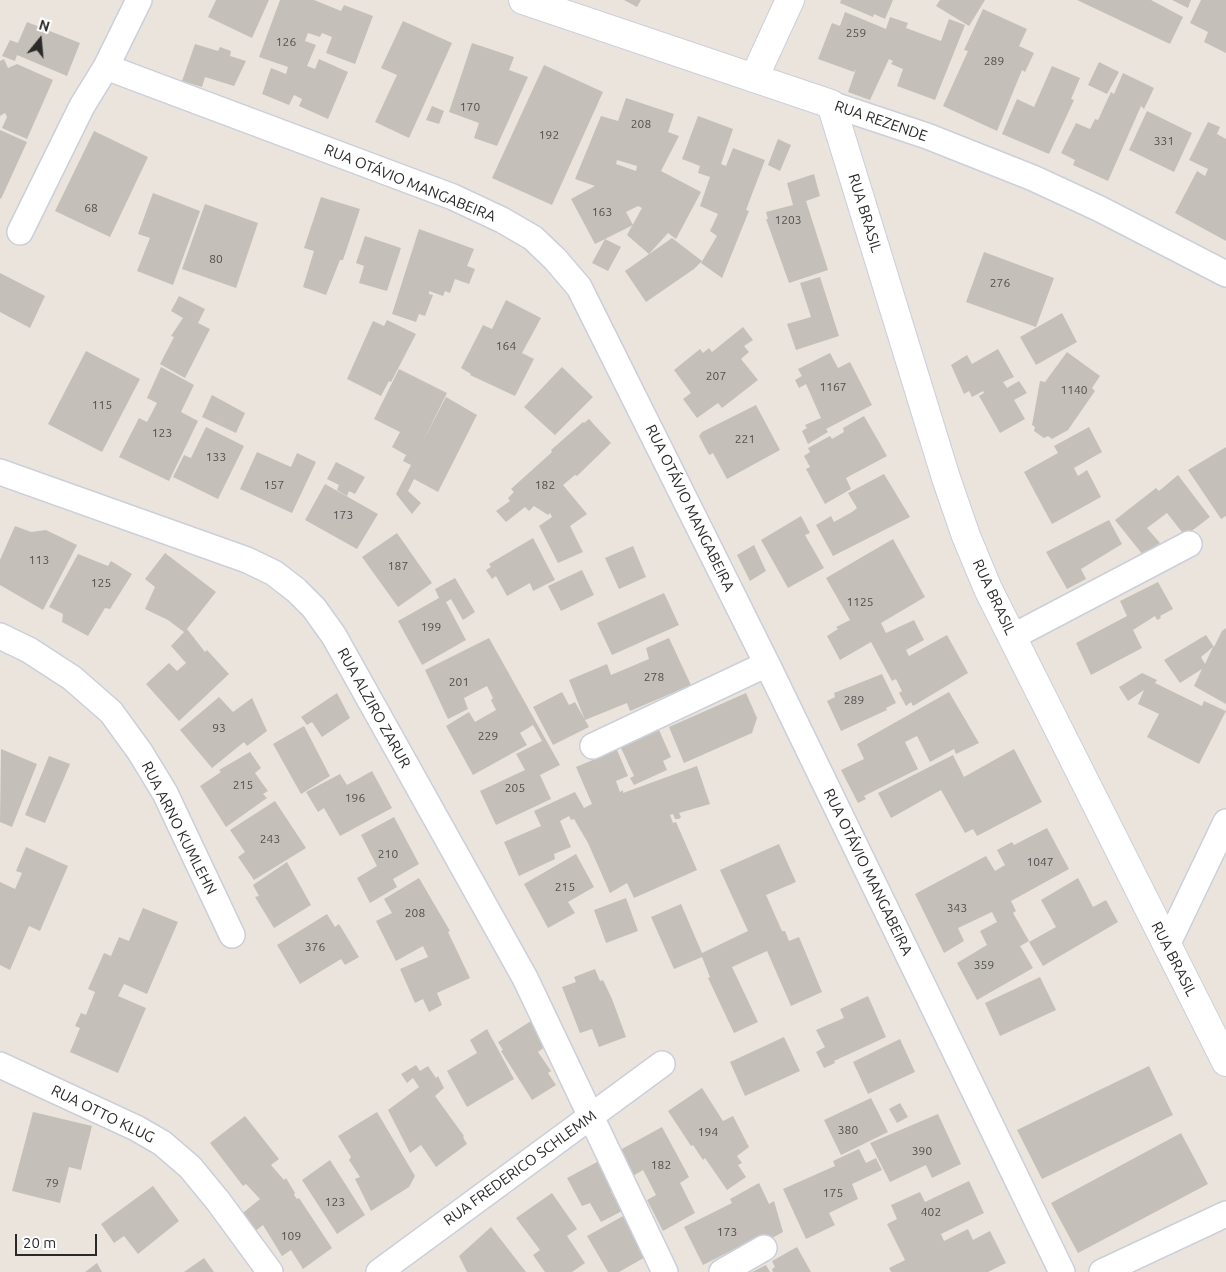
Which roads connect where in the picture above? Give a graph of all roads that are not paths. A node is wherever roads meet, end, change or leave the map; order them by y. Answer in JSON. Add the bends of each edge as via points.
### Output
{"nodes":[{"id":1,"x":139,"y":0,"type":"edge"},
{"id":2,"x":523,"y":0,"type":"edge"},
{"id":3,"x":790,"y":0,"type":"edge"},
{"id":4,"x":106,"y":67,"type":"junction"},
{"id":5,"x":754,"y":78,"type":"junction"},
{"id":6,"x":831,"y":104,"type":"junction"},
{"id":7,"x":20,"y":232,"type":"dead end"},
{"id":8,"x":1226,"y":274,"type":"edge"},
{"id":9,"x":0,"y":472,"type":"edge"},
{"id":10,"x":1189,"y":544,"type":"dead end"},
{"id":11,"x":0,"y":636,"type":"edge"},
{"id":12,"x":1012,"y":637,"type":"junction"},
{"id":13,"x":768,"y":664,"type":"junction"},
{"id":14,"x":593,"y":746,"type":"dead end"},
{"id":15,"x":1226,"y":822,"type":"edge"},
{"id":16,"x":232,"y":935,"type":"dead end"},
{"id":17,"x":1167,"y":945,"type":"junction"},
{"id":18,"x":1226,"y":1062,"type":"edge"},
{"id":19,"x":0,"y":1064,"type":"edge"},
{"id":20,"x":662,"y":1064,"type":"dead end"},
{"id":21,"x":591,"y":1116,"type":"junction"},
{"id":22,"x":1226,"y":1214,"type":"edge"},
{"id":23,"x":764,"y":1248,"type":"dead end"},
{"id":24,"x":270,"y":1272,"type":"edge"},
{"id":25,"x":379,"y":1272,"type":"edge"},
{"id":26,"x":665,"y":1272,"type":"edge"},
{"id":27,"x":722,"y":1272,"type":"edge"},
{"id":28,"x":1062,"y":1272,"type":"edge"},
{"id":29,"x":1102,"y":1272,"type":"edge"}],
"edges":[{"from":1,"to":4,"type":"street"},
{"from":2,"to":5,"type":"street","name":"RUA REZENDE"},
{"from":3,"to":5,"type":"street"},
{"from":4,"to":7,"type":"street","via":[[82,106]]},
{"from":4,"to":13,"type":"street","name":"RUA OTÁVIO MANGABEIRA","via":[[453,197],[533,238],[579,287]]},
{"from":5,"to":6,"type":"street","name":"RUA REZENDE"},
{"from":6,"to":8,"type":"street","name":"RUA REZENDE","via":[[927,136],[1032,178]]},
{"from":6,"to":12,"type":"street","name":"RUA BRASIL","via":[[946,478],[966,536]]},
{"from":9,"to":21,"type":"street","name":"RUA ALZIRO ZARUR","via":[[247,560],[274,573],[314,608],[334,636],[525,978]]},
{"from":10,"to":12,"type":"street"},
{"from":11,"to":16,"type":"street","name":"RUA ARNO KUMLEHN","via":[[29,650],[72,678],[111,712],[165,793]]},
{"from":12,"to":17,"type":"street","name":"RUA BRASIL"},
{"from":13,"to":14,"type":"street"},
{"from":13,"to":28,"type":"street","name":"RUA OTÁVIO MANGABEIRA"},
{"from":15,"to":17,"type":"street"},
{"from":17,"to":18,"type":"street","name":"RUA BRASIL"},
{"from":19,"to":24,"type":"street","name":"RUA OTTO KLUG","via":[[162,1143],[190,1167]]},
{"from":20,"to":21,"type":"street","name":"RUA FREDERICO SCHLEMM"},
{"from":21,"to":25,"type":"street","name":"RUA FREDERICO SCHLEMM"},
{"from":21,"to":26,"type":"street","name":"RUA ALZIRO ZARUR"},
{"from":22,"to":29,"type":"street"},
{"from":23,"to":27,"type":"street"}]}
